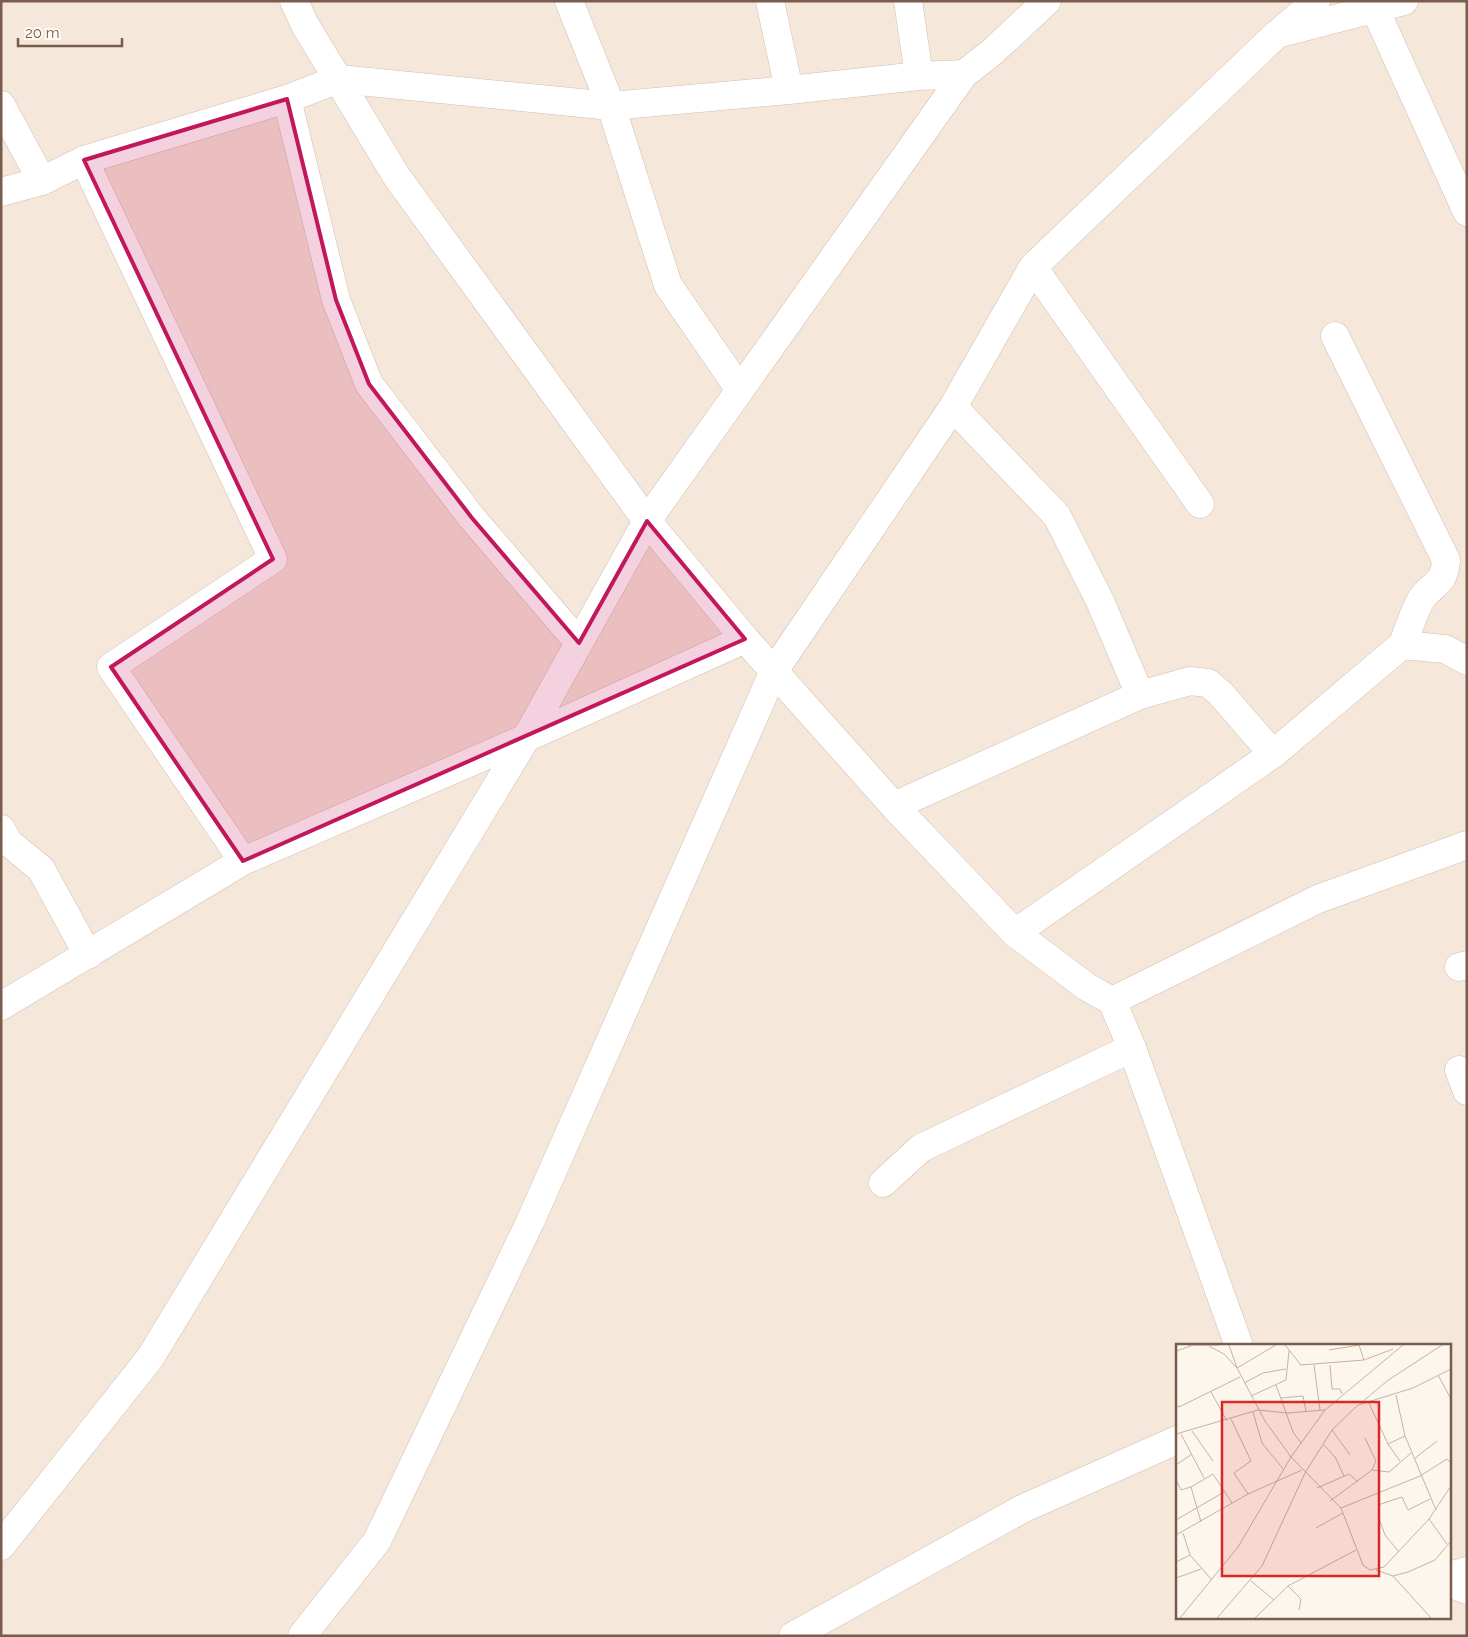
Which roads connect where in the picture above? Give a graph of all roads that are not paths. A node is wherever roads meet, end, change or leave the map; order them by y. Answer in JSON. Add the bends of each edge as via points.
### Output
{"nodes":[{"id":1,"x":294,"y":1,"type":"edge"},
{"id":2,"x":570,"y":1,"type":"edge"},
{"id":3,"x":770,"y":1,"type":"edge"},
{"id":4,"x":908,"y":1,"type":"edge"},
{"id":5,"x":1046,"y":1,"type":"edge"},
{"id":6,"x":1316,"y":1,"type":"edge"},
{"id":7,"x":1404,"y":1,"type":"edge"},
{"id":8,"x":1375,"y":9,"type":"junction"},
{"id":9,"x":1278,"y":34,"type":"junction"},
{"id":10,"x":964,"y":74,"type":"junction"},
{"id":11,"x":919,"y":76,"type":"junction"},
{"id":12,"x":339,"y":79,"type":"junction"},
{"id":13,"x":789,"y":90,"type":"junction"},
{"id":14,"x":287,"y":99,"type":"junction"},
{"id":15,"x":1,"y":105,"type":"edge"},
{"id":16,"x":611,"y":106,"type":"junction"},
{"id":17,"x":84,"y":160,"type":"junction"},
{"id":18,"x":42,"y":181,"type":"junction"},
{"id":19,"x":1,"y":192,"type":"edge"},
{"id":20,"x":1467,"y":212,"type":"edge"},
{"id":21,"x":1032,"y":267,"type":"junction"},
{"id":22,"x":1335,"y":336,"type":"dead end"},
{"id":23,"x":740,"y":390,"type":"junction"},
{"id":24,"x":954,"y":407,"type":"junction"},
{"id":25,"x":1200,"y":504,"type":"dead end"},
{"id":26,"x":647,"y":521,"type":"junction"},
{"id":27,"x":745,"y":640,"type":"junction"},
{"id":28,"x":579,"y":644,"type":"junction"},
{"id":29,"x":1402,"y":645,"type":"junction"},
{"id":30,"x":1467,"y":661,"type":"edge"},
{"id":31,"x":774,"y":671,"type":"junction"},
{"id":32,"x":1140,"y":695,"type":"junction"},
{"id":33,"x":526,"y":738,"type":"junction"},
{"id":34,"x":1273,"y":754,"type":"junction"},
{"id":35,"x":894,"y":806,"type":"junction"},
{"id":36,"x":1,"y":829,"type":"edge"},
{"id":37,"x":1467,"y":846,"type":"edge"},
{"id":38,"x":10,"y":855,"type":"edge"},
{"id":39,"x":243,"y":861,"type":"junction"},
{"id":40,"x":1015,"y":933,"type":"junction"},
{"id":41,"x":88,"y":955,"type":"junction"},
{"id":42,"x":1112,"y":1001,"type":"junction"},
{"id":43,"x":1,"y":1006,"type":"edge"},
{"id":44,"x":1132,"y":1048,"type":"junction"},
{"id":45,"x":883,"y":1183,"type":"dead end"},
{"id":46,"x":1238,"y":1344,"type":"edge"},
{"id":47,"x":1176,"y":1440,"type":"edge"},
{"id":48,"x":1,"y":1546,"type":"edge"},
{"id":49,"x":1467,"y":1571,"type":"edge"},
{"id":50,"x":1450,"y":1576,"type":"edge"},
{"id":51,"x":1450,"y":1583,"type":"edge"},
{"id":52,"x":1467,"y":1590,"type":"edge"},
{"id":53,"x":302,"y":1636,"type":"edge"},
{"id":54,"x":793,"y":1636,"type":"edge"}],
"edges":[{"from":1,"to":12,"type":"street"},
{"from":2,"to":16,"type":"street"},
{"from":3,"to":13,"type":"street"},
{"from":4,"to":11,"type":"street"},
{"from":5,"to":10,"type":"street"},
{"from":6,"to":9,"type":"street"},
{"from":7,"to":8,"type":"street"},
{"from":8,"to":9,"type":"street"},
{"from":8,"to":20,"type":"street"},
{"from":9,"to":21,"type":"street"},
{"from":10,"to":11,"type":"street"},
{"from":10,"to":23,"type":"street"},
{"from":11,"to":13,"type":"street"},
{"from":12,"to":14,"type":"street"},
{"from":12,"to":16,"type":"street"},
{"from":12,"to":26,"type":"street","via":[[397,177]]},
{"from":13,"to":16,"type":"street"},
{"from":14,"to":17,"type":"street"},
{"from":14,"to":28,"type":"street","via":[[336,300],[369,384],[472,518]]},
{"from":15,"to":18,"type":"street"},
{"from":16,"to":23,"type":"street","via":[[668,285]]},
{"from":17,"to":18,"type":"street"},
{"from":17,"to":39,"type":"street","via":[[273,559],[111,668]]},
{"from":18,"to":19,"type":"street"},
{"from":21,"to":24,"type":"street"},
{"from":21,"to":25,"type":"street"},
{"from":22,"to":29,"type":"street","via":[[1446,560],[1439,582],[1421,598]]},
{"from":23,"to":26,"type":"street"},
{"from":24,"to":31,"type":"street"},
{"from":24,"to":32,"type":"street","via":[[1057,516],[1100,600]]},
{"from":26,"to":27,"type":"street"},
{"from":26,"to":28,"type":"street"},
{"from":27,"to":31,"type":"street"},
{"from":27,"to":33,"type":"street"},
{"from":28,"to":33,"type":"street"},
{"from":29,"to":30,"type":"street","via":[[1445,649]]},
{"from":29,"to":34,"type":"street"},
{"from":31,"to":35,"type":"street"},
{"from":31,"to":53,"type":"street","via":[[530,1222],[377,1541]]},
{"from":32,"to":34,"type":"street","via":[[1190,681],[1208,684],[1220,693]]},
{"from":32,"to":35,"type":"street"},
{"from":33,"to":39,"type":"street"},
{"from":33,"to":48,"type":"street","via":[[150,1358]]},
{"from":34,"to":40,"type":"street"},
{"from":35,"to":40,"type":"street"},
{"from":36,"to":38,"type":"street"},
{"from":37,"to":42,"type":"street","via":[[1318,898]]},
{"from":38,"to":41,"type":"street","via":[[41,869]]},
{"from":39,"to":41,"type":"street"},
{"from":40,"to":42,"type":"street","via":[[1087,987]]},
{"from":41,"to":43,"type":"street"},
{"from":42,"to":44,"type":"street"},
{"from":44,"to":45,"type":"street","via":[[921,1148]]},
{"from":44,"to":46,"type":"street"},
{"from":47,"to":54,"type":"street","via":[[1022,1509]]},
{"from":49,"to":50,"type":"street"},
{"from":51,"to":52,"type":"street"}]}
